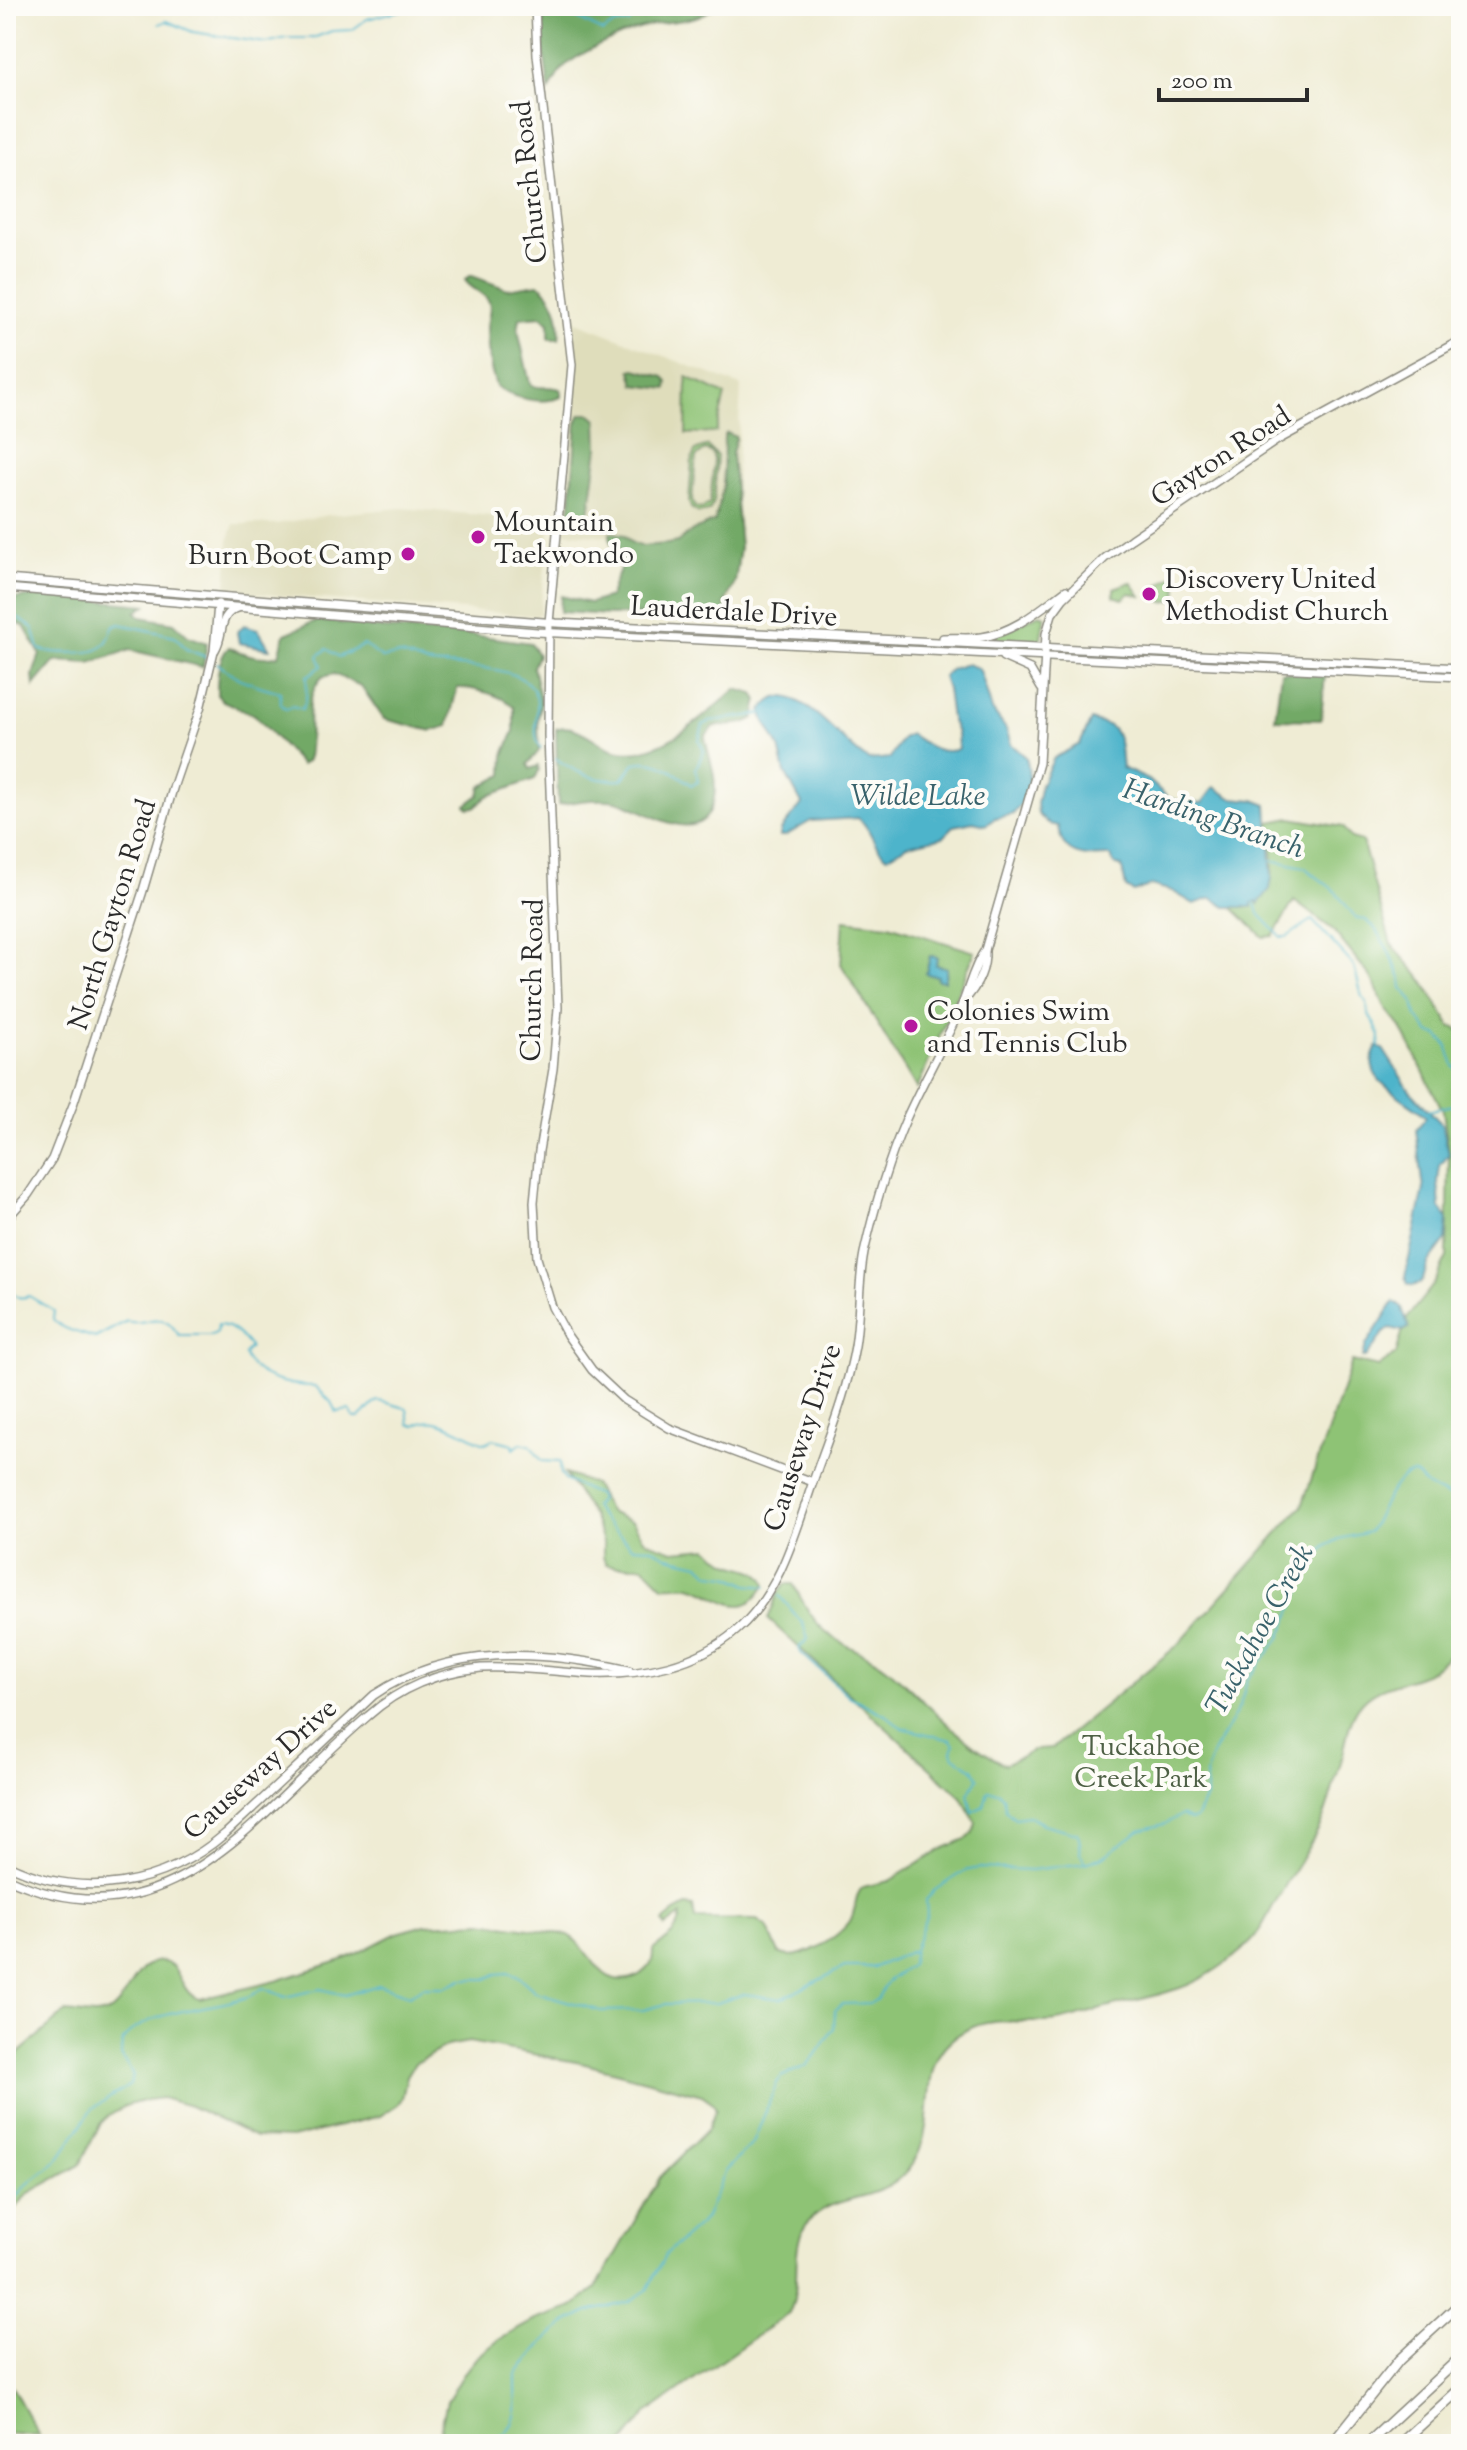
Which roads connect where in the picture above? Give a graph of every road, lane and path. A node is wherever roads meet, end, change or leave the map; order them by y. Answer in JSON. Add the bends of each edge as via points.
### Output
{"nodes":[{"id":1,"x":535,"y":6,"type":"edge"},
{"id":2,"x":1461,"y":340,"type":"edge"},
{"id":3,"x":6,"y":579,"type":"edge"},
{"id":4,"x":1081,"y":581,"type":"junction"},
{"id":5,"x":6,"y":588,"type":"edge"},
{"id":6,"x":219,"y":601,"type":"junction"},
{"id":7,"x":240,"y":607,"type":"junction"},
{"id":8,"x":548,"y":628,"type":"junction"},
{"id":9,"x":912,"y":641,"type":"junction"},
{"id":10,"x":1045,"y":648,"type":"junction"},
{"id":11,"x":214,"y":651,"type":"junction"},
{"id":12,"x":994,"y":654,"type":"junction"},
{"id":13,"x":1045,"y":657,"type":"junction"},
{"id":14,"x":1461,"y":668,"type":"edge"},
{"id":15,"x":1461,"y":677,"type":"edge"},
{"id":16,"x":1043,"y":693,"type":"junction"},
{"id":17,"x":6,"y":1220,"type":"edge"},
{"id":18,"x":813,"y":1482,"type":"junction"},
{"id":19,"x":631,"y":1671,"type":"junction"},
{"id":20,"x":6,"y":1864,"type":"edge"},
{"id":21,"x":6,"y":1878,"type":"edge"},
{"id":22,"x":1461,"y":2303,"type":"edge"},
{"id":23,"x":1461,"y":2309,"type":"edge"},
{"id":24,"x":1436,"y":2325,"type":"junction"},
{"id":25,"x":1461,"y":2357,"type":"edge"},
{"id":26,"x":1461,"y":2388,"type":"edge"},
{"id":27,"x":1332,"y":2444,"type":"edge"},
{"id":28,"x":1367,"y":2444,"type":"edge"},
{"id":29,"x":1400,"y":2444,"type":"edge"}],
"edges":[{"from":1,"to":8,"type":"street","name":"Church Road","via":[[570,374]]},
{"from":2,"to":4,"type":"street","name":"Gayton Road","via":[[1260,451],[1131,539]]},
{"from":3,"to":6,"type":"street","name":"Lauderdale Drive"},
{"from":4,"to":9,"type":"street","via":[[995,634]]},
{"from":4,"to":10,"type":"street","name":"Gayton Road","via":[[1052,614]]},
{"from":5,"to":6,"type":"street","name":"Lauderdale Drive"},
{"from":6,"to":7,"type":"street","name":"Lauderdale Drive"},
{"from":6,"to":8,"type":"street","name":"Lauderdale Drive"},
{"from":6,"to":11,"type":"street","name":"North Gayton Road"},
{"from":7,"to":8,"type":"street","name":"Lauderdale Drive"},
{"from":7,"to":11,"type":"street","via":[[223,620]]},
{"from":8,"to":9,"type":"street","name":"Lauderdale Drive"},
{"from":8,"to":12,"type":"street","name":"Lauderdale Drive"},
{"from":8,"to":18,"type":"street","name":"Church Road","via":[[559,979],[553,1069],[533,1209],[544,1284],[576,1349],[624,1400],[669,1428]]},
{"from":9,"to":10,"type":"street","name":"Lauderdale Drive"},
{"from":10,"to":13,"type":"street","name":"Gayton Road"},
{"from":10,"to":14,"type":"street","name":"Lauderdale Drive"},
{"from":11,"to":17,"type":"street","name":"North Gayton Road","via":[[196,722],[61,1139],[41,1178]]},
{"from":12,"to":13,"type":"street","name":"Lauderdale Drive"},
{"from":12,"to":16,"type":"street","via":[[1030,669]]},
{"from":13,"to":15,"type":"street","name":"Lauderdale Drive"},
{"from":13,"to":16,"type":"street","name":"Causeway Drive"},
{"from":16,"to":18,"type":"street","name":"Causeway Drive","via":[[1036,778],[986,961],[893,1152],[864,1253],[849,1376]]},
{"from":18,"to":19,"type":"street","name":"Causeway Drive","via":[[773,1586],[744,1623],[691,1659]]},
{"from":19,"to":20,"type":"street","name":"Causeway Drive","via":[[504,1655],[431,1666],[374,1695],[220,1838],[173,1868],[128,1882],[86,1885],[45,1879]]},
{"from":19,"to":21,"type":"street","name":"Causeway Drive","via":[[487,1668],[419,1683],[367,1716],[222,1853],[150,1890],[83,1898],[43,1892]]},
{"from":22,"to":24,"type":"highway"},
{"from":23,"to":24,"type":"highway"},
{"from":24,"to":27,"type":"highway","via":[[1399,2360]]},
{"from":25,"to":28,"type":"highway"},
{"from":26,"to":29,"type":"highway"}]}
